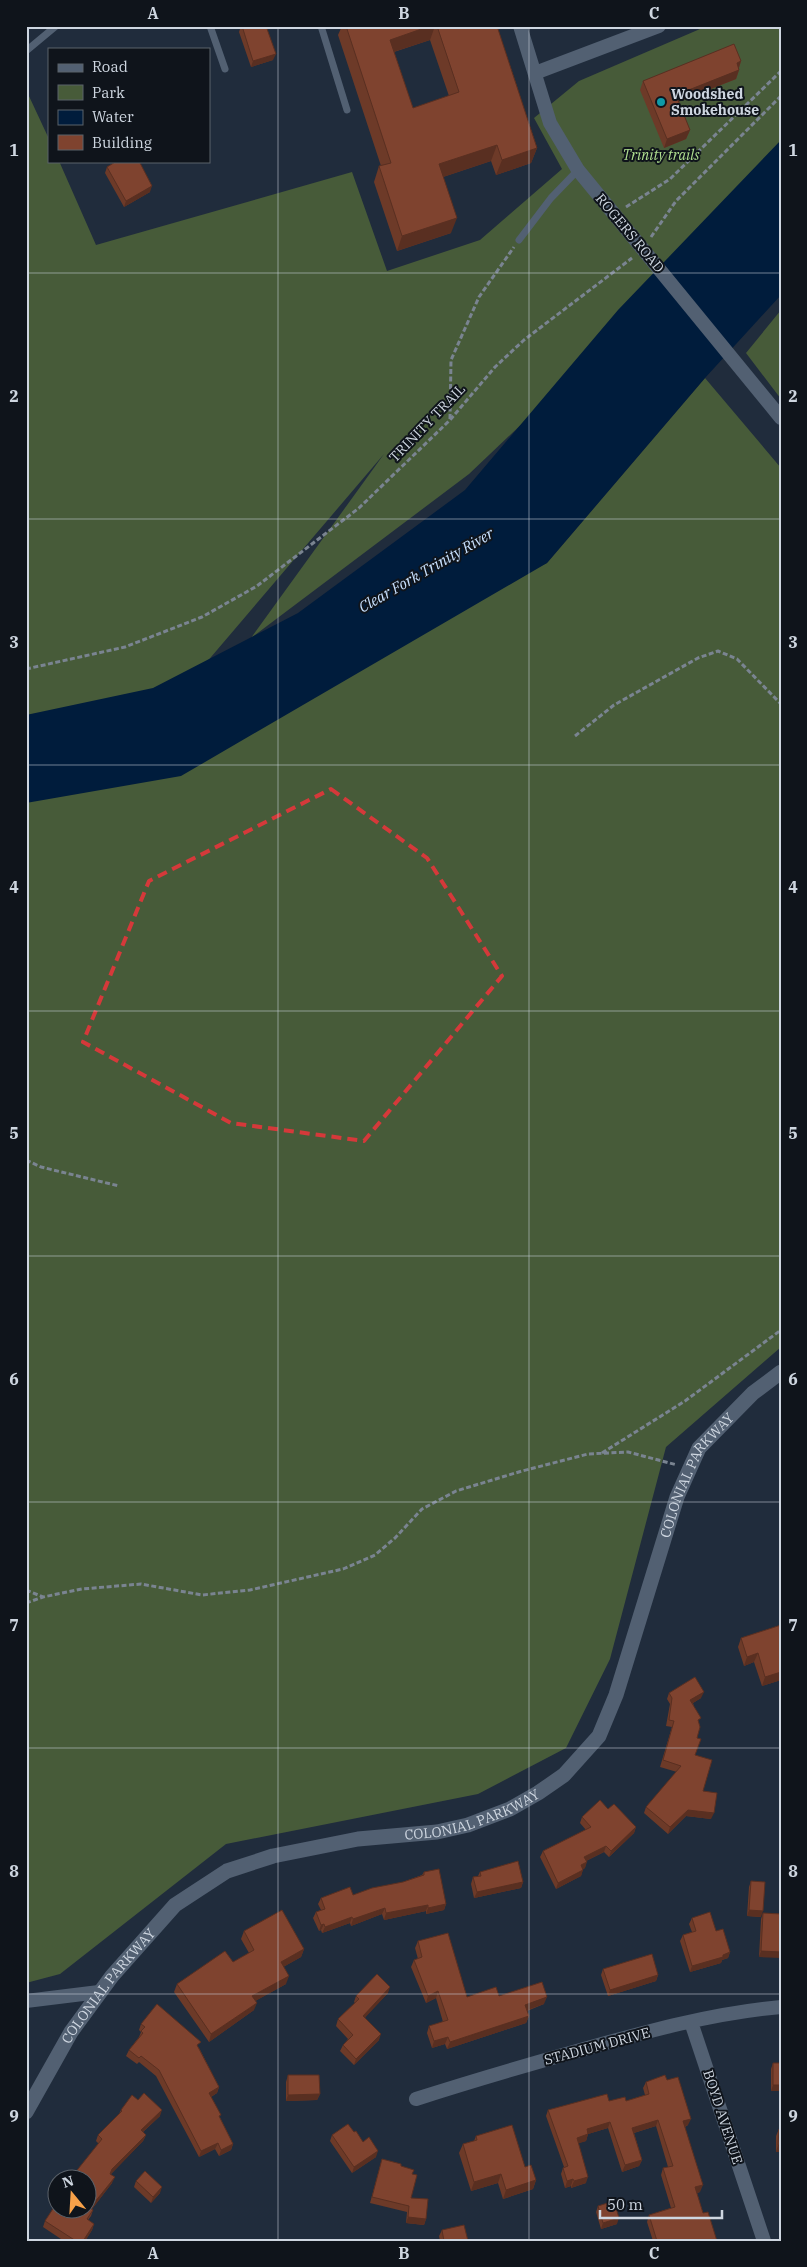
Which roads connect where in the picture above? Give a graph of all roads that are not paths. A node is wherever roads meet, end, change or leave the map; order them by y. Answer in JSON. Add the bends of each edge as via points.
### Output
{"nodes":[{"id":1,"x":56,"y":26,"type":"edge"},
{"id":2,"x":210,"y":26,"type":"edge"},
{"id":3,"x":321,"y":26,"type":"edge"},
{"id":4,"x":520,"y":26,"type":"edge"},
{"id":5,"x":659,"y":26,"type":"edge"},
{"id":6,"x":26,"y":51,"type":"edge"},
{"id":7,"x":225,"y":69,"type":"dead end"},
{"id":8,"x":535,"y":73,"type":"junction"},
{"id":9,"x":347,"y":110,"type":"dead end"},
{"id":10,"x":578,"y":170,"type":"junction"},
{"id":11,"x":519,"y":240,"type":"road end"},
{"id":12,"x":781,"y":418,"type":"edge"},
{"id":13,"x":781,"y":1372,"type":"edge"},
{"id":14,"x":99,"y":1992,"type":"junction"},
{"id":15,"x":26,"y":2001,"type":"edge"},
{"id":16,"x":781,"y":2007,"type":"edge"},
{"id":17,"x":691,"y":2022,"type":"junction"},
{"id":18,"x":416,"y":2099,"type":"dead end"},
{"id":19,"x":26,"y":2112,"type":"edge"},
{"id":20,"x":764,"y":2241,"type":"edge"}],
"edges":[{"from":1,"to":6,"type":"lane"},
{"from":2,"to":7,"type":"lane"},
{"from":3,"to":9,"type":"lane"},
{"from":4,"to":8,"type":"street","name":"ROGERS ROAD"},
{"from":5,"to":8,"type":"street"},
{"from":8,"to":10,"type":"street","name":"ROGERS ROAD","via":[[550,123]]},
{"from":10,"to":11,"type":"lane","via":[[551,198]]},
{"from":10,"to":12,"type":"street","name":"ROGERS ROAD"},
{"from":13,"to":14,"type":"street","name":"COLONIAL PARKWAY","via":[[753,1393],[699,1448],[677,1497],[616,1695],[599,1736],[564,1774],[510,1809],[468,1825],[437,1832],[358,1839],[273,1856],[227,1871],[175,1905]]},
{"from":14,"to":15,"type":"street"},
{"from":14,"to":19,"type":"street","name":"COLONIAL PARKWAY","via":[[71,2032]]},
{"from":16,"to":17,"type":"street","name":"STADIUM DRIVE"},
{"from":17,"to":18,"type":"street","name":"STADIUM DRIVE","via":[[628,2036]]},
{"from":17,"to":20,"type":"street","name":"BOYD AVENUE"}]}
